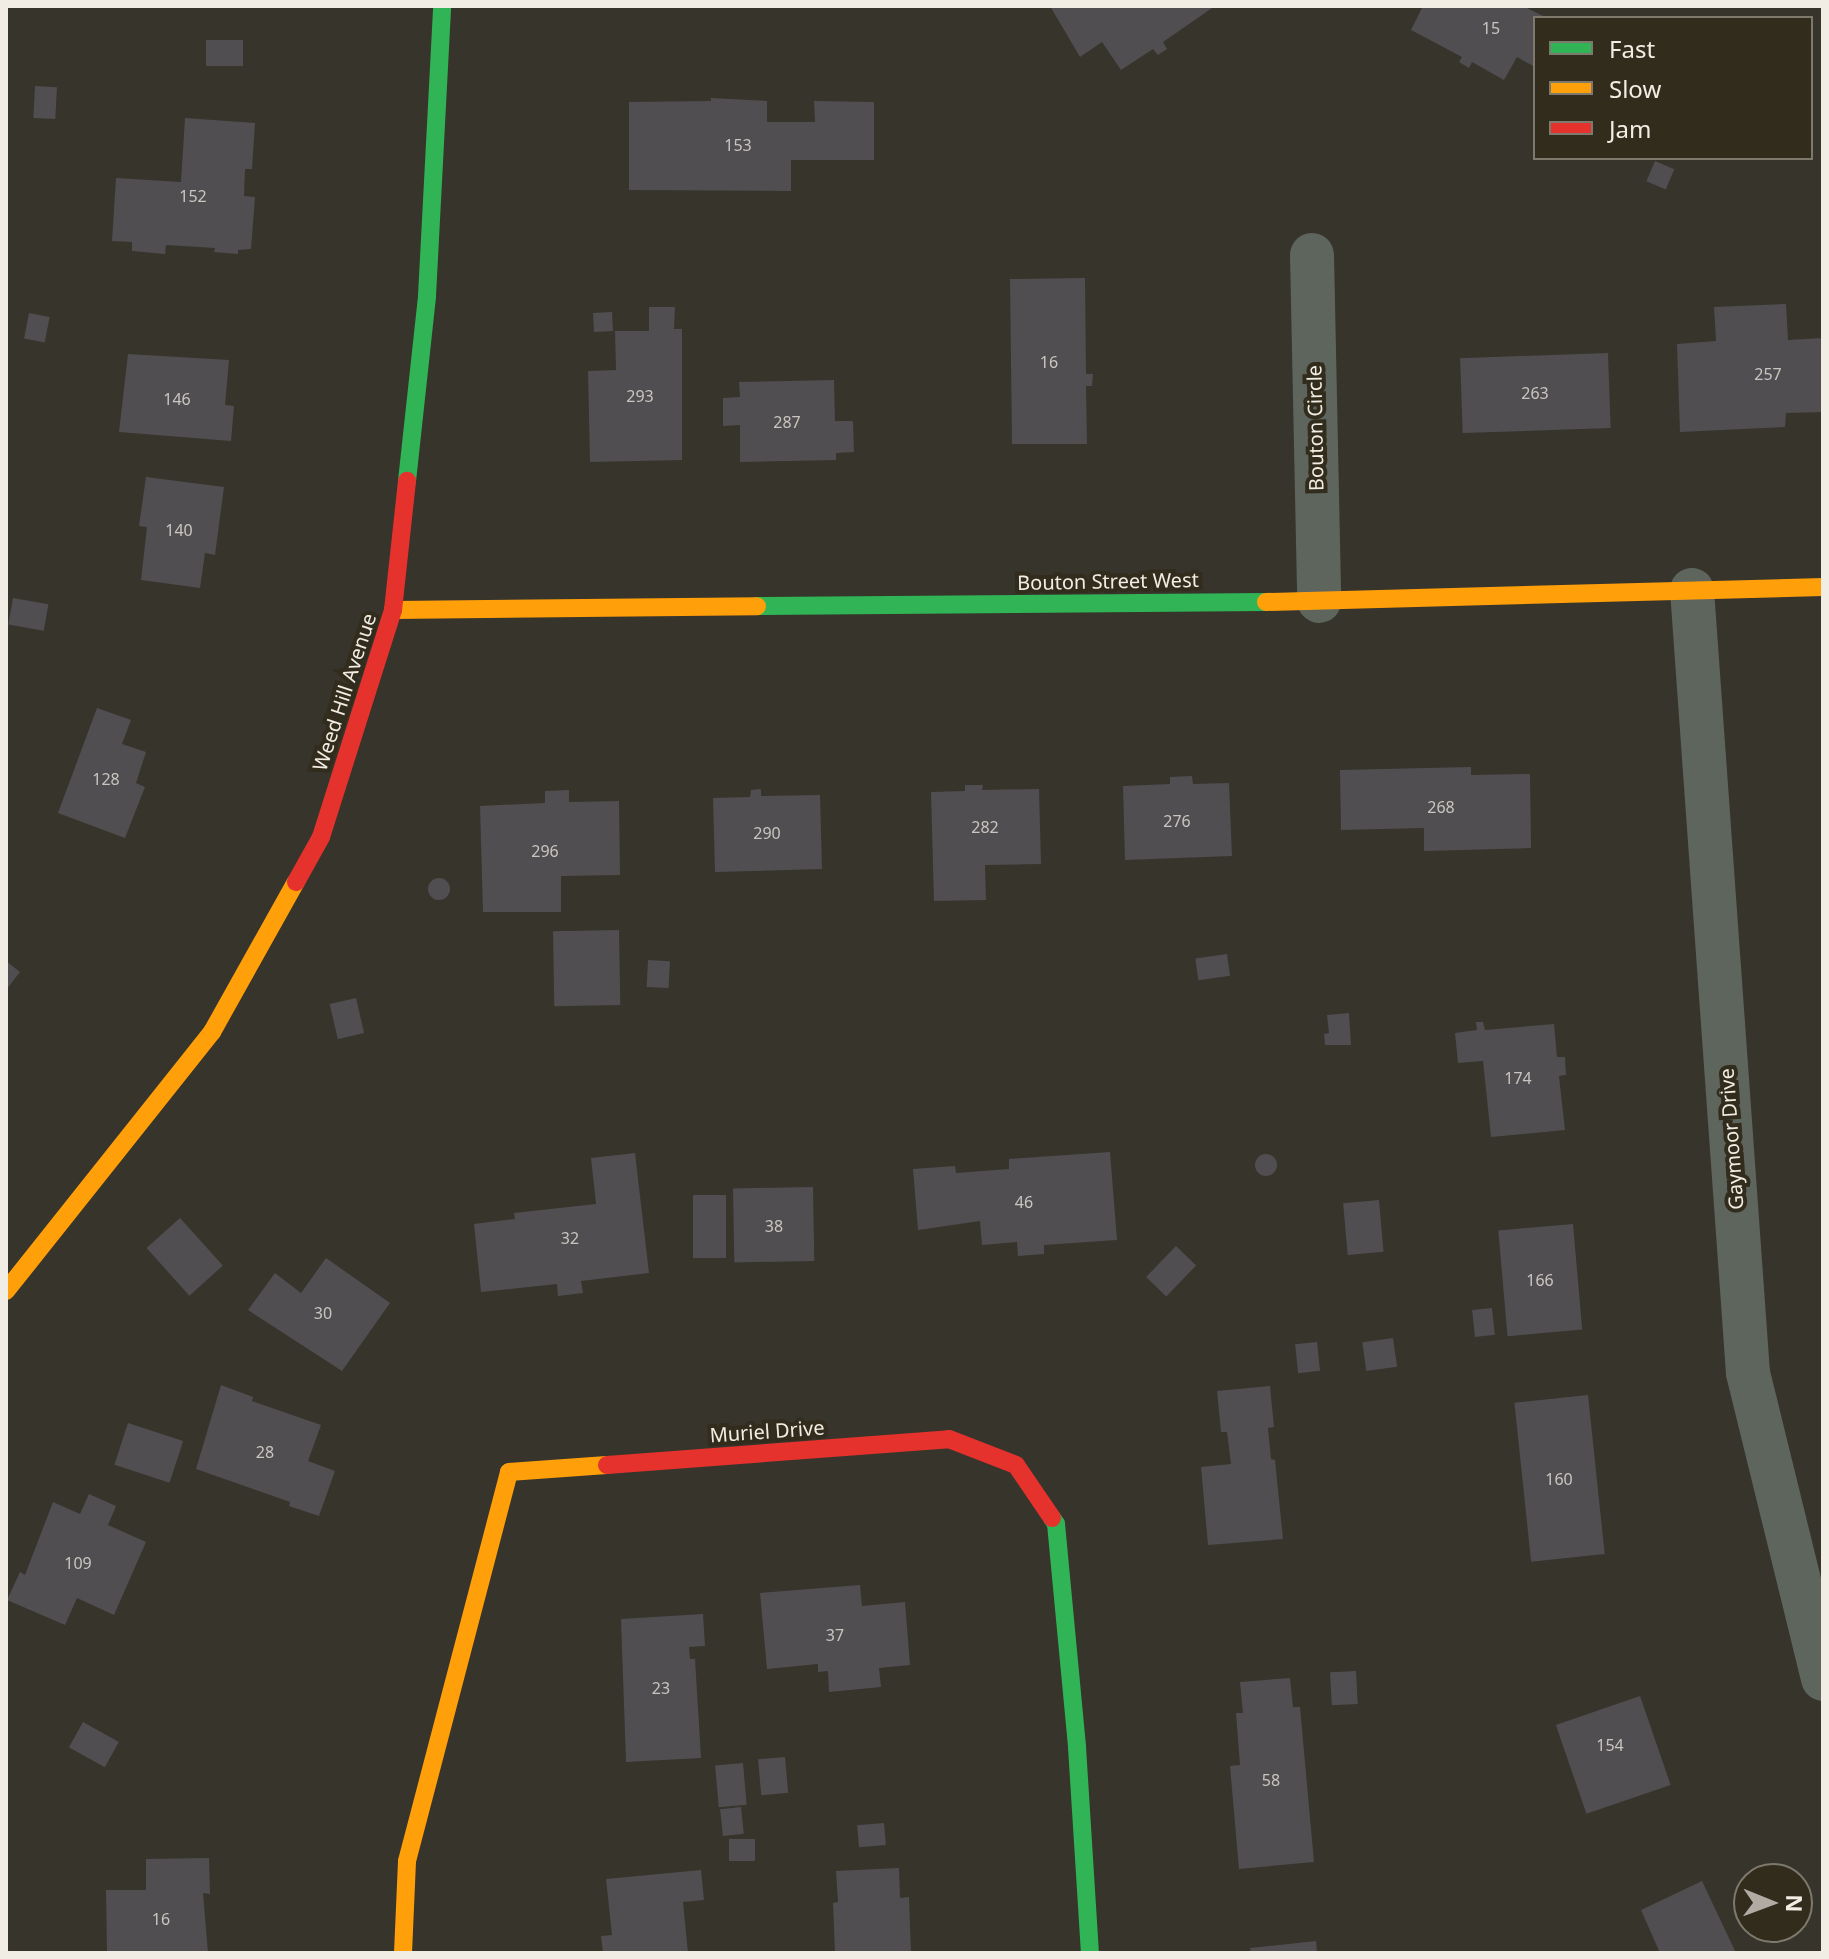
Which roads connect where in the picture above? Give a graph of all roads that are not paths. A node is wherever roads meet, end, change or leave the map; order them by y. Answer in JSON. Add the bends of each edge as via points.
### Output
{"nodes":[{"id":1,"x":442,"y":6,"type":"edge"},
{"id":2,"x":1312,"y":255,"type":"dead end"},
{"id":3,"x":1823,"y":587,"type":"edge"},
{"id":4,"x":1692,"y":590,"type":"junction"},
{"id":5,"x":1319,"y":601,"type":"junction"},
{"id":6,"x":393,"y":610,"type":"junction"},
{"id":7,"x":6,"y":1291,"type":"edge"},
{"id":8,"x":1823,"y":1679,"type":"edge"},
{"id":9,"x":403,"y":1953,"type":"edge"},
{"id":10,"x":1090,"y":1953,"type":"edge"}],
"edges":[{"from":1,"to":6,"type":"street","name":"Weed Hill Avenue","via":[[428,284]]},
{"from":2,"to":5,"type":"street","name":"Bouton Circle"},
{"from":3,"to":4,"type":"street","name":"Bouton Street West"},
{"from":4,"to":5,"type":"street","name":"Bouton Street West"},
{"from":4,"to":8,"type":"street","name":"Gaymoor Drive","via":[[1748,1373]]},
{"from":5,"to":6,"type":"street","name":"Bouton Street West"},
{"from":6,"to":7,"type":"street","name":"Weed Hill Avenue","via":[[321,837],[212,1032]]},
{"from":9,"to":10,"type":"street","name":"Muriel Drive","via":[[407,1861],[509,1472],[949,1439],[1016,1465],[1056,1524]]}]}
